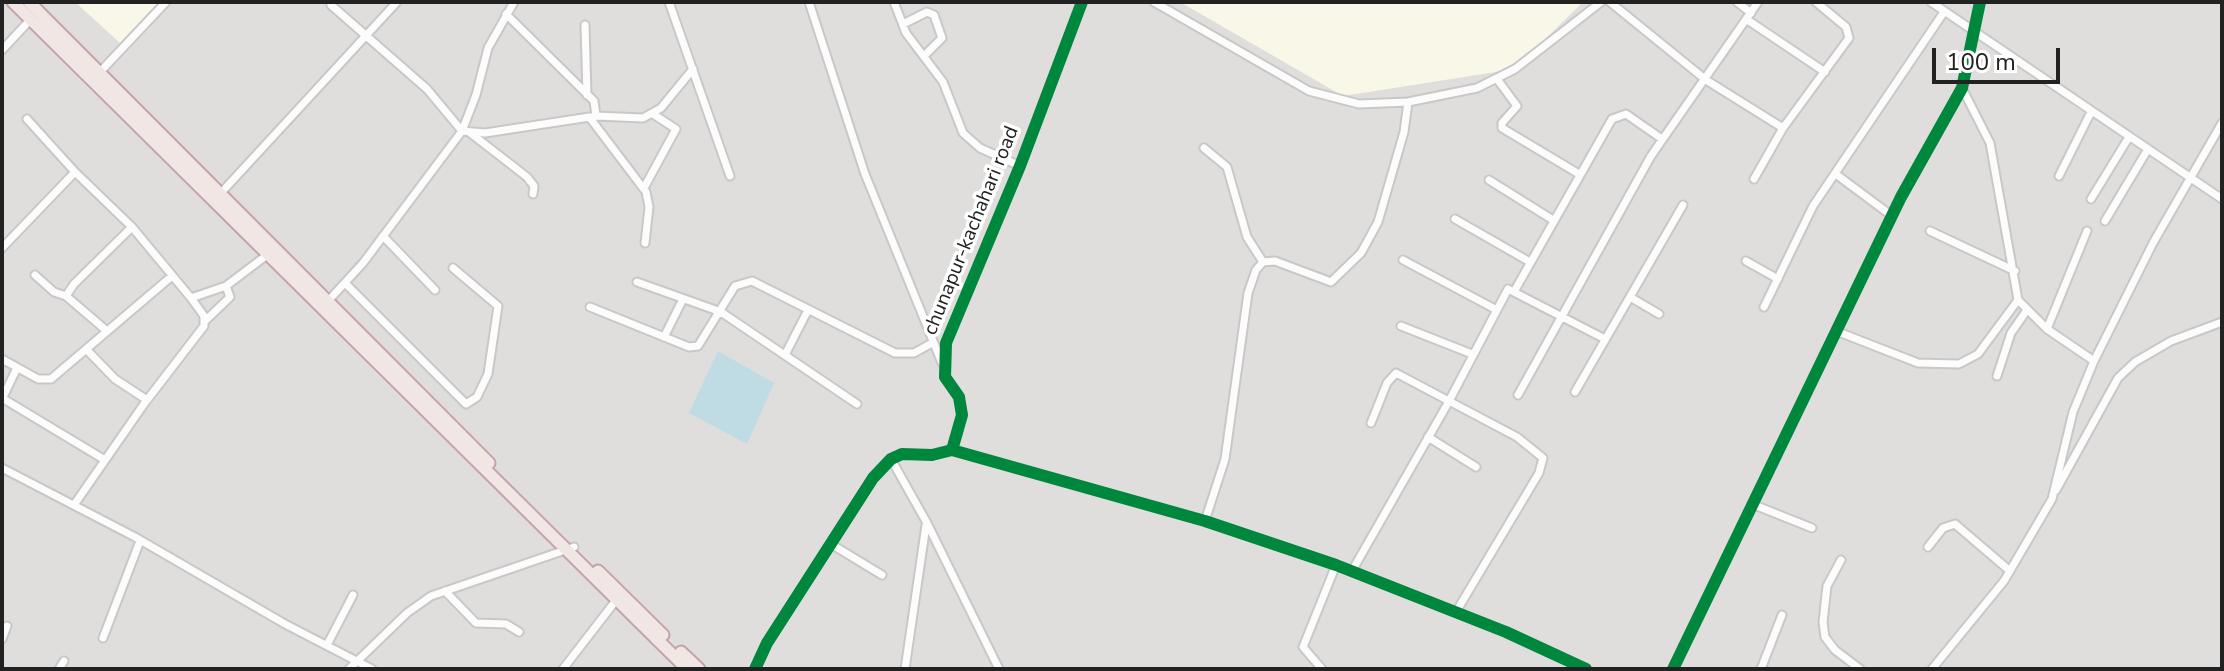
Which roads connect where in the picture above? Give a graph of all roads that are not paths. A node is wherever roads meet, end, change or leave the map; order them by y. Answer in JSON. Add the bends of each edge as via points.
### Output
{"nodes":[{"id":1,"x":13,"y":2,"type":"edge"},
{"id":2,"x":166,"y":2,"type":"edge"},
{"id":3,"x":397,"y":2,"type":"edge"},
{"id":4,"x":514,"y":2,"type":"edge"},
{"id":5,"x":669,"y":2,"type":"edge"},
{"id":6,"x":809,"y":2,"type":"edge"},
{"id":7,"x":894,"y":2,"type":"edge"},
{"id":8,"x":1082,"y":2,"type":"edge"},
{"id":9,"x":1154,"y":2,"type":"edge"},
{"id":10,"x":1601,"y":2,"type":"edge"},
{"id":11,"x":1610,"y":2,"type":"edge"},
{"id":12,"x":1737,"y":2,"type":"edge"},
{"id":13,"x":1758,"y":2,"type":"edge"},
{"id":14,"x":1816,"y":2,"type":"edge"},
{"id":15,"x":1931,"y":2,"type":"edge"},
{"id":16,"x":1980,"y":2,"type":"edge"},
{"id":17,"x":331,"y":5,"type":"dead end"},
{"id":18,"x":32,"y":11,"type":"edge"},
{"id":19,"x":1944,"y":12,"type":"junction"},
{"id":20,"x":506,"y":14,"type":"junction"},
{"id":21,"x":1748,"y":16,"type":"junction"},
{"id":22,"x":903,"y":24,"type":"junction"},
{"id":23,"x":585,"y":25,"type":"dead end"},
{"id":24,"x":1974,"y":34,"type":"junction"},
{"id":25,"x":368,"y":35,"type":"junction"},
{"id":26,"x":2,"y":50,"type":"edge"},
{"id":27,"x":925,"y":55,"type":"junction"},
{"id":28,"x":693,"y":69,"type":"junction"},
{"id":29,"x":1825,"y":72,"type":"junction"},
{"id":30,"x":96,"y":76,"type":"junction"},
{"id":31,"x":1704,"y":78,"type":"junction"},
{"id":32,"x":1497,"y":79,"type":"junction"},
{"id":33,"x":1962,"y":88,"type":"junction"},
{"id":34,"x":587,"y":95,"type":"junction"},
{"id":35,"x":1408,"y":102,"type":"junction"},
{"id":36,"x":2091,"y":112,"type":"junction"},
{"id":37,"x":653,"y":114,"type":"junction"},
{"id":38,"x":593,"y":117,"type":"junction"},
{"id":39,"x":27,"y":119,"type":"dead end"},
{"id":40,"x":2222,"y":123,"type":"edge"},
{"id":41,"x":1783,"y":128,"type":"junction"},
{"id":42,"x":466,"y":131,"type":"junction"},
{"id":43,"x":2129,"y":137,"type":"junction"},
{"id":44,"x":1662,"y":139,"type":"junction"},
{"id":45,"x":1204,"y":148,"type":"dead end"},
{"id":46,"x":2148,"y":149,"type":"junction"},
{"id":47,"x":1020,"y":166,"type":"junction"},
{"id":48,"x":75,"y":172,"type":"junction"},
{"id":49,"x":1579,"y":174,"type":"junction"},
{"id":50,"x":1837,"y":175,"type":"junction"},
{"id":51,"x":730,"y":176,"type":"dead end"},
{"id":52,"x":2059,"y":176,"type":"dead end"},
{"id":53,"x":1754,"y":179,"type":"dead end"},
{"id":54,"x":2191,"y":179,"type":"junction"},
{"id":55,"x":1489,"y":180,"type":"dead end"},
{"id":56,"x":644,"y":188,"type":"junction"},
{"id":57,"x":220,"y":194,"type":"junction"},
{"id":58,"x":533,"y":194,"type":"dead end"},
{"id":59,"x":2091,"y":199,"type":"dead end"},
{"id":60,"x":2222,"y":199,"type":"edge"},
{"id":61,"x":1683,"y":205,"type":"dead end"},
{"id":62,"x":1892,"y":216,"type":"junction"},
{"id":63,"x":1455,"y":219,"type":"dead end"},
{"id":64,"x":1553,"y":220,"type":"junction"},
{"id":65,"x":2105,"y":221,"type":"dead end"},
{"id":66,"x":132,"y":227,"type":"junction"},
{"id":67,"x":1930,"y":231,"type":"dead end"},
{"id":68,"x":2087,"y":231,"type":"dead end"},
{"id":69,"x":383,"y":236,"type":"junction"},
{"id":70,"x":645,"y":243,"type":"dead end"},
{"id":71,"x":2,"y":248,"type":"edge"},
{"id":72,"x":272,"y":252,"type":"junction"},
{"id":73,"x":1403,"y":260,"type":"dead end"},
{"id":74,"x":1746,"y":261,"type":"dead end"},
{"id":75,"x":1263,"y":262,"type":"junction"},
{"id":76,"x":1530,"y":262,"type":"junction"},
{"id":77,"x":453,"y":268,"type":"dead end"},
{"id":78,"x":2015,"y":271,"type":"junction"},
{"id":79,"x":35,"y":275,"type":"dead end"},
{"id":80,"x":172,"y":276,"type":"junction"},
{"id":81,"x":1778,"y":279,"type":"junction"},
{"id":82,"x":637,"y":282,"type":"dead end"},
{"id":83,"x":346,"y":284,"type":"junction"},
{"id":84,"x":226,"y":286,"type":"junction"},
{"id":85,"x":435,"y":290,"type":"dead end"},
{"id":86,"x":1515,"y":290,"type":"junction"},
{"id":87,"x":66,"y":296,"type":"junction"},
{"id":88,"x":1630,"y":297,"type":"junction"},
{"id":89,"x":191,"y":298,"type":"junction"},
{"id":90,"x":683,"y":299,"type":"junction"},
{"id":91,"x":329,"y":300,"type":"junction"},
{"id":92,"x":2018,"y":300,"type":"junction"},
{"id":93,"x":590,"y":307,"type":"dead end"},
{"id":94,"x":1764,"y":307,"type":"dead end"},
{"id":95,"x":1495,"y":309,"type":"junction"},
{"id":96,"x":808,"y":310,"type":"junction"},
{"id":97,"x":2027,"y":310,"type":"junction"},
{"id":98,"x":721,"y":312,"type":"junction"},
{"id":99,"x":1659,"y":314,"type":"dead end"},
{"id":100,"x":1561,"y":315,"type":"junction"},
{"id":101,"x":205,"y":321,"type":"junction"},
{"id":102,"x":2222,"y":322,"type":"edge"},
{"id":103,"x":1401,"y":326,"type":"dead end"},
{"id":104,"x":2047,"y":329,"type":"junction"},
{"id":105,"x":107,"y":331,"type":"junction"},
{"id":106,"x":1836,"y":331,"type":"junction"},
{"id":107,"x":664,"y":337,"type":"junction"},
{"id":108,"x":1605,"y":339,"type":"junction"},
{"id":109,"x":932,"y":343,"type":"junction"},
{"id":110,"x":86,"y":349,"type":"junction"},
{"id":111,"x":1472,"y":354,"type":"junction"},
{"id":112,"x":785,"y":355,"type":"junction"},
{"id":113,"x":2,"y":359,"type":"edge"},
{"id":114,"x":2094,"y":361,"type":"junction"},
{"id":115,"x":943,"y":364,"type":"junction"},
{"id":116,"x":17,"y":368,"type":"junction"},
{"id":117,"x":1997,"y":376,"type":"dead end"},
{"id":118,"x":1575,"y":392,"type":"dead end"},
{"id":119,"x":1518,"y":395,"type":"dead end"},
{"id":120,"x":2,"y":398,"type":"edge"},
{"id":121,"x":147,"y":400,"type":"junction"},
{"id":122,"x":1448,"y":403,"type":"junction"},
{"id":123,"x":857,"y":404,"type":"dead end"},
{"id":124,"x":1371,"y":423,"type":"dead end"},
{"id":125,"x":1428,"y":437,"type":"junction"},
{"id":126,"x":952,"y":450,"type":"junction"},
{"id":127,"x":891,"y":459,"type":"junction"},
{"id":128,"x":105,"y":460,"type":"junction"},
{"id":129,"x":1476,"y":467,"type":"dead end"},
{"id":130,"x":2,"y":468,"type":"edge"},
{"id":131,"x":2052,"y":499,"type":"junction"},
{"id":132,"x":1752,"y":504,"type":"junction"},
{"id":133,"x":74,"y":505,"type":"junction"},
{"id":134,"x":1205,"y":521,"type":"junction"},
{"id":135,"x":927,"y":523,"type":"junction"},
{"id":136,"x":1812,"y":528,"type":"dead end"},
{"id":137,"x":140,"y":541,"type":"junction"},
{"id":138,"x":831,"y":544,"type":"junction"},
{"id":139,"x":1928,"y":547,"type":"dead end"},
{"id":140,"x":570,"y":549,"type":"junction"},
{"id":141,"x":1841,"y":560,"type":"dead end"},
{"id":142,"x":1336,"y":565,"type":"junction"},
{"id":143,"x":1352,"y":571,"type":"junction"},
{"id":144,"x":2010,"y":571,"type":"junction"},
{"id":145,"x":882,"y":575,"type":"dead end"},
{"id":146,"x":445,"y":591,"type":"junction"},
{"id":147,"x":353,"y":595,"type":"dead end"},
{"id":148,"x":618,"y":597,"type":"junction"},
{"id":149,"x":1456,"y":612,"type":"junction"},
{"id":150,"x":1782,"y":615,"type":"dead end"},
{"id":151,"x":7,"y":626,"type":"dead end"},
{"id":152,"x":519,"y":632,"type":"dead end"},
{"id":153,"x":103,"y":638,"type":"dead end"},
{"id":154,"x":2,"y":639,"type":"edge"},
{"id":155,"x":327,"y":645,"type":"junction"},
{"id":156,"x":64,"y":661,"type":"dead end"},
{"id":157,"x":357,"y":661,"type":"junction"},
{"id":158,"x":1936,"y":668,"type":"edge"},
{"id":159,"x":59,"y":669,"type":"edge"},
{"id":160,"x":349,"y":669,"type":"edge"},
{"id":161,"x":372,"y":669,"type":"edge"},
{"id":162,"x":563,"y":669,"type":"edge"},
{"id":163,"x":687,"y":669,"type":"edge"},
{"id":164,"x":699,"y":669,"type":"edge"},
{"id":165,"x":755,"y":669,"type":"edge"},
{"id":166,"x":905,"y":669,"type":"edge"},
{"id":167,"x":999,"y":669,"type":"edge"},
{"id":168,"x":1322,"y":669,"type":"edge"},
{"id":169,"x":1586,"y":669,"type":"edge"},
{"id":170,"x":1673,"y":669,"type":"edge"},
{"id":171,"x":1761,"y":669,"type":"edge"},
{"id":172,"x":1860,"y":669,"type":"edge"}],
"edges":[{"from":1,"to":18,"type":"highway"},
{"from":2,"to":30,"type":"street"},
{"from":3,"to":25,"type":"street"},
{"from":4,"to":20,"type":"street"},
{"from":5,"to":28,"type":"street"},
{"from":6,"to":109,"type":"street","via":[[865,174]]},
{"from":7,"to":22,"type":"street"},
{"from":8,"to":47,"type":"street","name":"chunapur-kachahari road"},
{"from":9,"to":35,"type":"street","via":[[1309,91],[1359,104]]},
{"from":10,"to":32,"type":"street"},
{"from":11,"to":31,"type":"street"},
{"from":12,"to":21,"type":"street"},
{"from":13,"to":21,"type":"street"},
{"from":14,"to":29,"type":"street","via":[[1850,34]]},
{"from":15,"to":19,"type":"street"},
{"from":16,"to":24,"type":"street"},
{"from":17,"to":25,"type":"street"},
{"from":18,"to":26,"type":"street"},
{"from":18,"to":30,"type":"highway"},
{"from":19,"to":24,"type":"street"},
{"from":19,"to":50,"type":"street"},
{"from":20,"to":34,"type":"street"},
{"from":20,"to":42,"type":"street","via":[[488,48]]},
{"from":21,"to":29,"type":"street"},
{"from":21,"to":31,"type":"street"},
{"from":22,"to":27,"type":"street"},
{"from":22,"to":27,"type":"street","via":[[927,12],[934,15],[942,38]]},
{"from":23,"to":34,"type":"street"},
{"from":24,"to":33,"type":"street"},
{"from":24,"to":36,"type":"street"},
{"from":25,"to":42,"type":"street"},
{"from":25,"to":57,"type":"street"},
{"from":27,"to":47,"type":"street","via":[[970,141]]},
{"from":28,"to":37,"type":"street"},
{"from":28,"to":51,"type":"street"},
{"from":29,"to":41,"type":"street"},
{"from":30,"to":57,"type":"highway"},
{"from":30,"to":72,"type":"highway"},
{"from":31,"to":41,"type":"street"},
{"from":31,"to":44,"type":"street"},
{"from":32,"to":35,"type":"street"},
{"from":32,"to":49,"type":"street","via":[[1517,106],[1502,128]]},
{"from":33,"to":62,"type":"street"},
{"from":33,"to":78,"type":"street","via":[[1990,143]]},
{"from":34,"to":38,"type":"street","via":[[596,105]]},
{"from":35,"to":75,"type":"street","via":[[1378,222],[1361,253],[1331,282],[1275,261]]},
{"from":36,"to":43,"type":"street"},
{"from":36,"to":52,"type":"street"},
{"from":37,"to":38,"type":"street"},
{"from":37,"to":56,"type":"street","via":[[676,129]]},
{"from":38,"to":42,"type":"street","via":[[485,133]]},
{"from":38,"to":56,"type":"street"},
{"from":39,"to":48,"type":"street"},
{"from":40,"to":54,"type":"street"},
{"from":41,"to":53,"type":"street"},
{"from":42,"to":58,"type":"street","via":[[527,177]]},
{"from":42,"to":69,"type":"street"},
{"from":43,"to":46,"type":"street"},
{"from":43,"to":59,"type":"street"},
{"from":44,"to":49,"type":"street","via":[[1635,118],[1619,114]]},
{"from":44,"to":100,"type":"street"},
{"from":45,"to":75,"type":"street","via":[[1227,167],[1247,237]]},
{"from":46,"to":54,"type":"street"},
{"from":46,"to":65,"type":"street"},
{"from":47,"to":115,"type":"street","name":"chunapur-kachahari road","via":[[946,343]]},
{"from":48,"to":66,"type":"street"},
{"from":48,"to":71,"type":"street"},
{"from":49,"to":64,"type":"street"},
{"from":50,"to":62,"type":"street"},
{"from":50,"to":81,"type":"street","via":[[1813,206]]},
{"from":54,"to":60,"type":"street"},
{"from":54,"to":114,"type":"street"},
{"from":55,"to":64,"type":"street"},
{"from":56,"to":70,"type":"street","via":[[649,207]]},
{"from":57,"to":72,"type":"highway"},
{"from":61,"to":88,"type":"street"},
{"from":62,"to":106,"type":"street"},
{"from":63,"to":76,"type":"street"},
{"from":64,"to":76,"type":"street"},
{"from":66,"to":80,"type":"street"},
{"from":66,"to":87,"type":"street"},
{"from":67,"to":78,"type":"street"},
{"from":68,"to":104,"type":"street"},
{"from":69,"to":83,"type":"street"},
{"from":69,"to":85,"type":"street"},
{"from":72,"to":84,"type":"street"},
{"from":72,"to":91,"type":"highway"},
{"from":72,"to":140,"type":"highway"},
{"from":73,"to":95,"type":"street"},
{"from":74,"to":81,"type":"street"},
{"from":75,"to":134,"type":"street","via":[[1248,293],[1225,459]]},
{"from":76,"to":86,"type":"street"},
{"from":77,"to":83,"type":"street","via":[[498,306],[488,374],[477,397],[466,404]]},
{"from":78,"to":92,"type":"street"},
{"from":79,"to":87,"type":"street"},
{"from":80,"to":89,"type":"street"},
{"from":80,"to":105,"type":"street"},
{"from":81,"to":94,"type":"street"},
{"from":82,"to":90,"type":"street"},
{"from":83,"to":91,"type":"street"},
{"from":84,"to":89,"type":"street"},
{"from":84,"to":101,"type":"street","via":[[230,297]]},
{"from":86,"to":95,"type":"street","via":[[1508,289]]},
{"from":86,"to":100,"type":"street"},
{"from":87,"to":105,"type":"street"},
{"from":88,"to":99,"type":"street"},
{"from":88,"to":108,"type":"street"},
{"from":89,"to":101,"type":"street"},
{"from":90,"to":98,"type":"street"},
{"from":90,"to":107,"type":"street"},
{"from":91,"to":140,"type":"highway"},
{"from":92,"to":97,"type":"street"},
{"from":92,"to":106,"type":"street","via":[[1978,354],[1959,364],[1918,363]]},
{"from":93,"to":107,"type":"street"},
{"from":95,"to":111,"type":"street"},
{"from":96,"to":98,"type":"street","via":[[743,281]]},
{"from":96,"to":109,"type":"street","via":[[895,353],[914,353]]},
{"from":96,"to":112,"type":"street"},
{"from":97,"to":104,"type":"street"},
{"from":97,"to":117,"type":"street","via":[[2011,333]]},
{"from":98,"to":107,"type":"street","via":[[698,346]]},
{"from":98,"to":112,"type":"street"},
{"from":100,"to":108,"type":"street"},
{"from":100,"to":119,"type":"street"},
{"from":101,"to":121,"type":"street"},
{"from":102,"to":131,"type":"street","via":[[2171,341],[2118,378]]},
{"from":103,"to":111,"type":"street"},
{"from":104,"to":114,"type":"street"},
{"from":105,"to":110,"type":"street"},
{"from":106,"to":132,"type":"street"},
{"from":108,"to":118,"type":"street"},
{"from":109,"to":115,"type":"street"},
{"from":110,"to":116,"type":"street","via":[[45,381]]},
{"from":110,"to":121,"type":"street","via":[[115,379]]},
{"from":111,"to":122,"type":"street"},
{"from":112,"to":123,"type":"street"},
{"from":113,"to":116,"type":"street"},
{"from":114,"to":131,"type":"street","via":[[2073,412]]},
{"from":115,"to":126,"type":"street","name":"chunapur-kachahari road","via":[[962,415]]},
{"from":116,"to":120,"type":"street"},
{"from":120,"to":128,"type":"street"},
{"from":121,"to":128,"type":"street"},
{"from":122,"to":124,"type":"street","via":[[1396,373]]},
{"from":122,"to":125,"type":"street"},
{"from":122,"to":149,"type":"street","via":[[1517,437],[1543,458]]},
{"from":125,"to":129,"type":"street"},
{"from":125,"to":143,"type":"street"},
{"from":126,"to":127,"type":"street"},
{"from":126,"to":134,"type":"street"},
{"from":127,"to":135,"type":"street"},
{"from":127,"to":138,"type":"street"},
{"from":128,"to":133,"type":"street"},
{"from":130,"to":133,"type":"street"},
{"from":131,"to":144,"type":"street"},
{"from":132,"to":136,"type":"street"},
{"from":132,"to":170,"type":"street"},
{"from":133,"to":137,"type":"street"},
{"from":134,"to":142,"type":"street"},
{"from":135,"to":166,"type":"street"},
{"from":135,"to":167,"type":"street"},
{"from":137,"to":153,"type":"street"},
{"from":137,"to":155,"type":"street"},
{"from":138,"to":145,"type":"street"},
{"from":138,"to":165,"type":"street"},
{"from":139,"to":144,"type":"street","via":[[1943,528],[1955,524]]},
{"from":140,"to":146,"type":"street"},
{"from":140,"to":148,"type":"highway"},
{"from":141,"to":172,"type":"street","via":[[1827,586],[1825,637]]},
{"from":142,"to":143,"type":"street"},
{"from":142,"to":168,"type":"street","via":[[1303,647]]},
{"from":143,"to":149,"type":"street"},
{"from":144,"to":158,"type":"street"},
{"from":146,"to":152,"type":"street","via":[[476,623],[506,624]]},
{"from":146,"to":157,"type":"street","via":[[419,603]]},
{"from":147,"to":155,"type":"street"},
{"from":148,"to":162,"type":"street"},
{"from":148,"to":163,"type":"highway"},
{"from":148,"to":164,"type":"highway"},
{"from":149,"to":169,"type":"street"},
{"from":150,"to":171,"type":"street"},
{"from":151,"to":154,"type":"street"},
{"from":155,"to":157,"type":"street"},
{"from":156,"to":159,"type":"street"},
{"from":157,"to":160,"type":"street"},
{"from":157,"to":161,"type":"street"}]}
